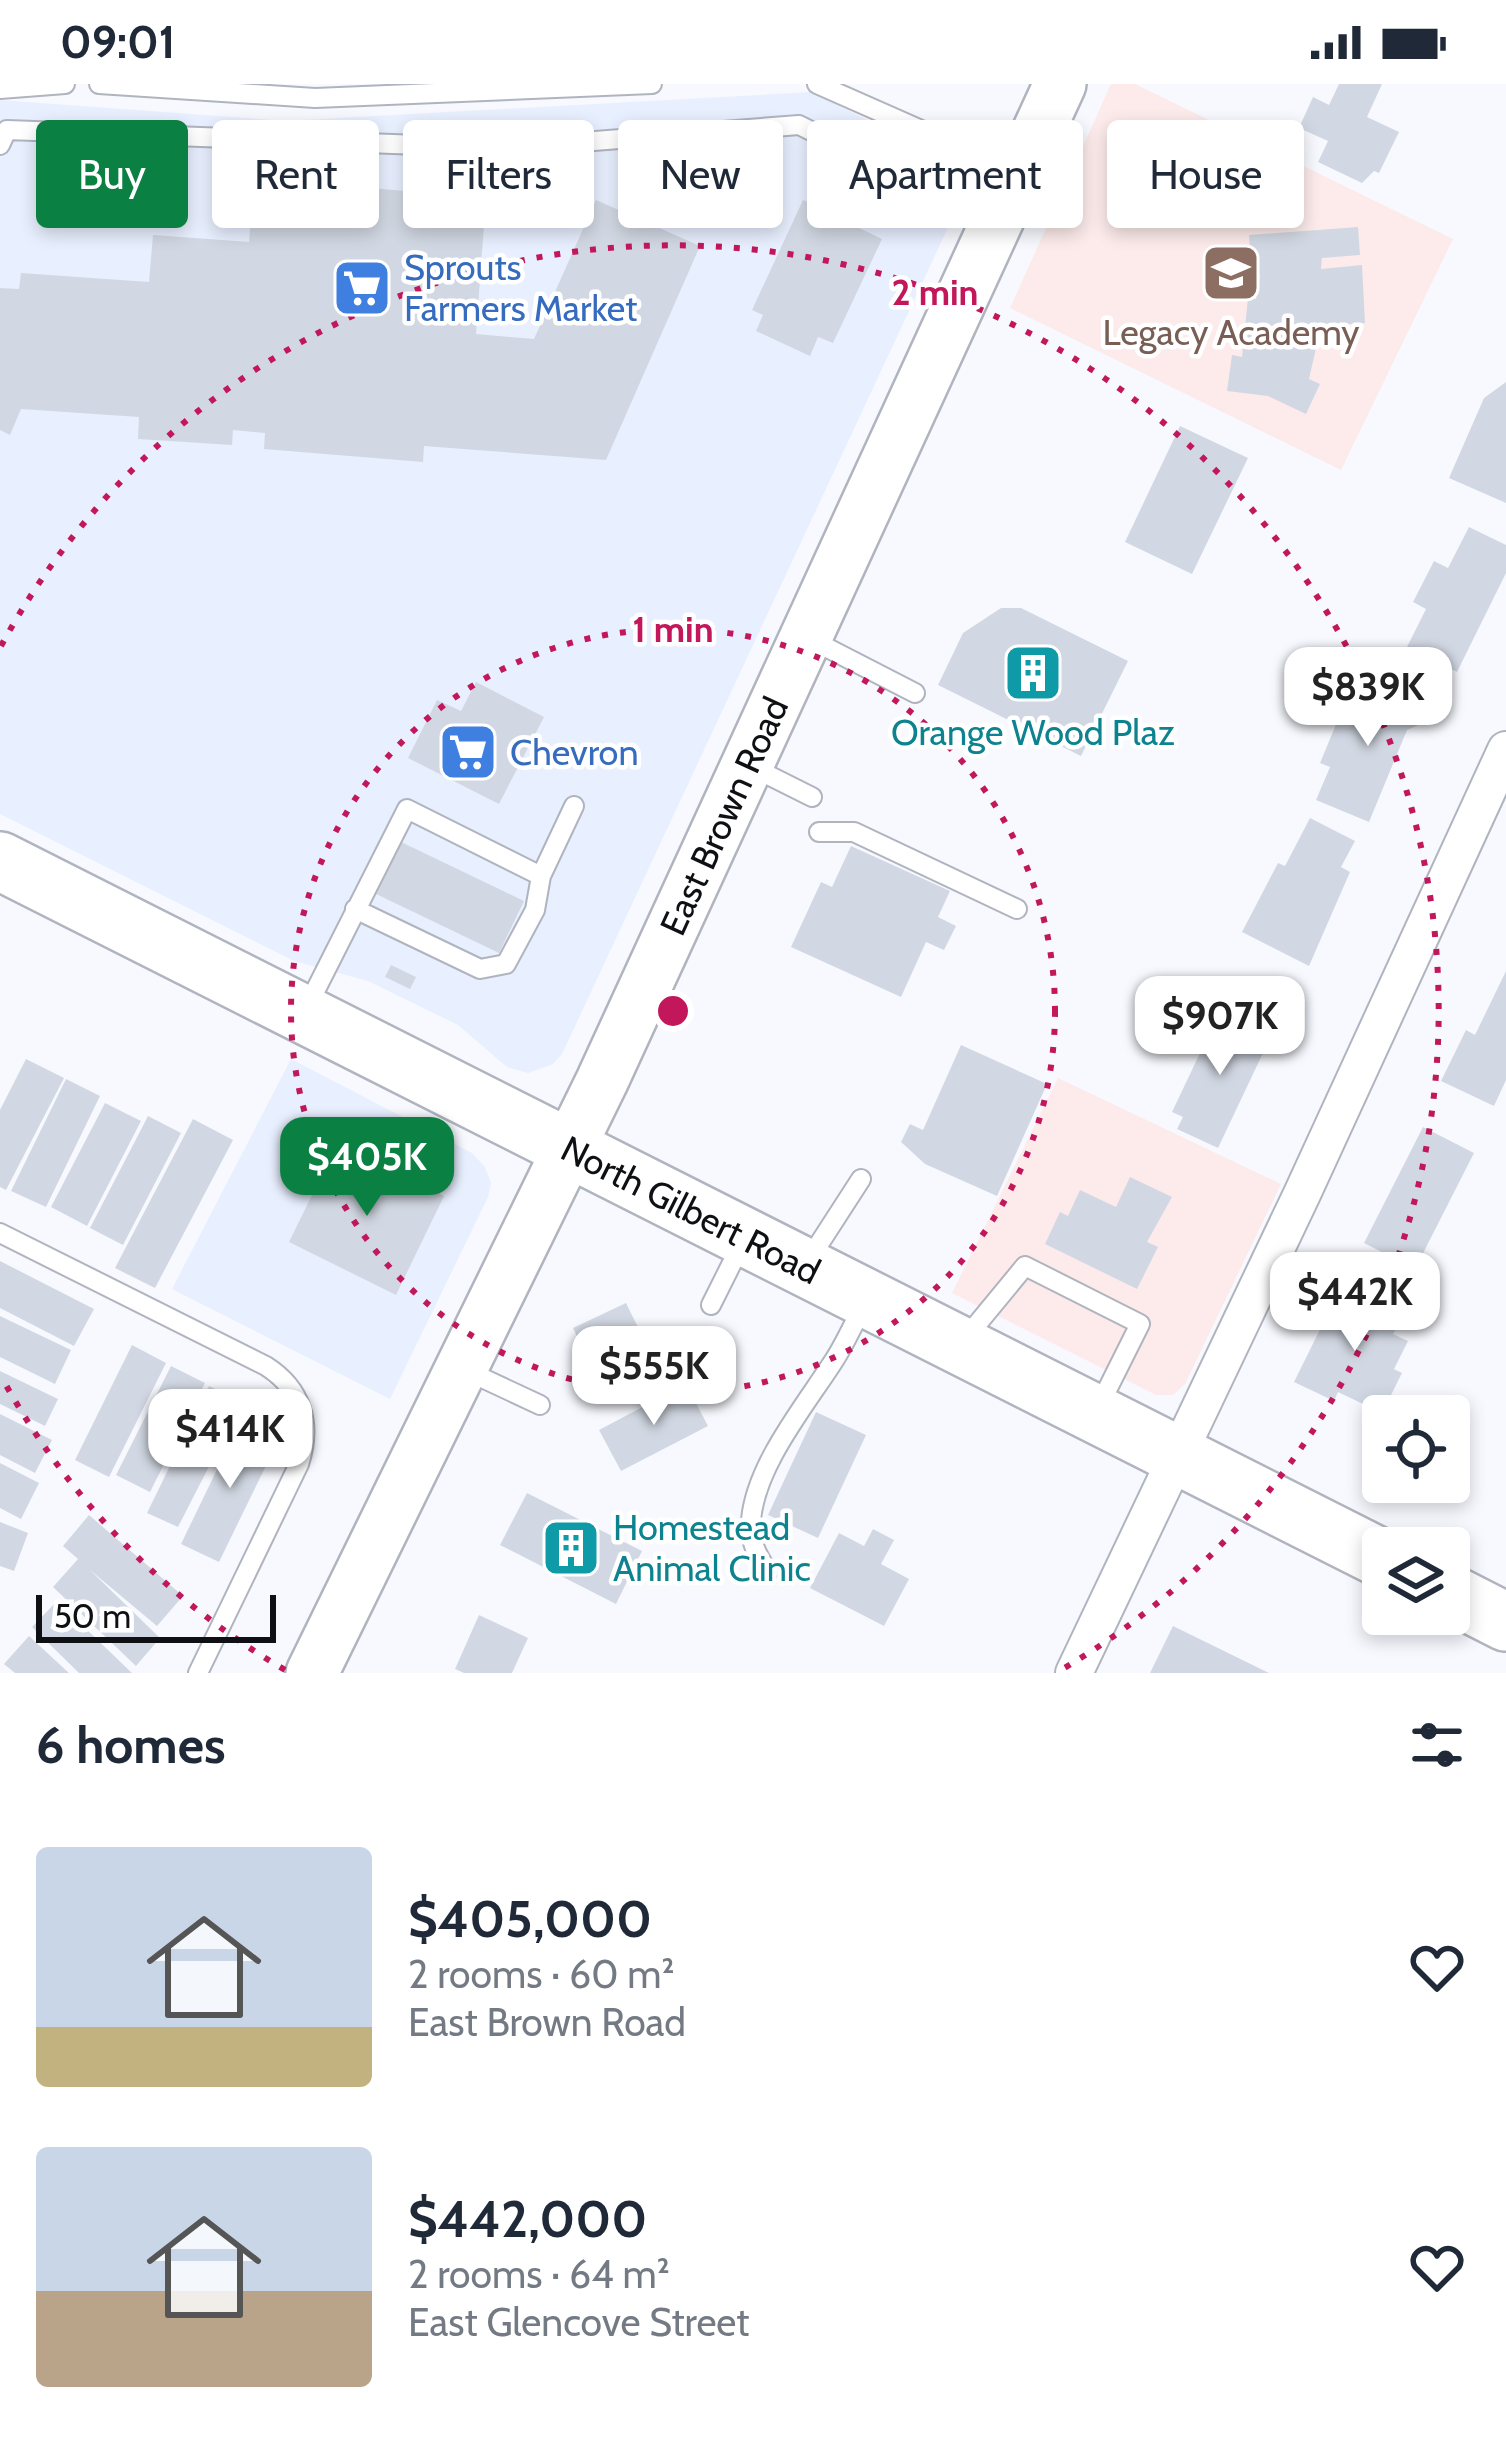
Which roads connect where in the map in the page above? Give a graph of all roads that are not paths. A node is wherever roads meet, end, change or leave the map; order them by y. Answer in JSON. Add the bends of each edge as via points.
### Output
{"nodes":[{"id":1,"x":65,"y":84,"type":"edge"},
{"id":2,"x":99,"y":84,"type":"edge"},
{"id":3,"x":652,"y":84,"type":"edge"},
{"id":4,"x":817,"y":84,"type":"edge"},
{"id":5,"x":1060,"y":84,"type":"edge"},
{"id":6,"x":0,"y":88,"type":"edge"},
{"id":7,"x":899,"y":120,"type":"edge"},
{"id":8,"x":1043,"y":120,"type":"edge"},
{"id":9,"x":807,"y":129,"type":"edge"},
{"id":10,"x":0,"y":145,"type":"edge"},
{"id":11,"x":994,"y":228,"type":"edge"},
{"id":12,"x":805,"y":637,"type":"junction"},
{"id":13,"x":915,"y":693,"type":"dead end"},
{"id":14,"x":1506,"y":750,"type":"edge"},
{"id":15,"x":747,"y":764,"type":"junction"},
{"id":16,"x":812,"y":797,"type":"dead end"},
{"id":17,"x":574,"y":806,"type":"dead end"},
{"id":18,"x":820,"y":832,"type":"dead end"},
{"id":19,"x":4,"y":872,"type":"edge"},
{"id":20,"x":541,"y":876,"type":"junction"},
{"id":21,"x":355,"y":909,"type":"junction"},
{"id":22,"x":1017,"y":909,"type":"dead end"},
{"id":23,"x":302,"y":1015,"type":"junction"},
{"id":24,"x":568,"y":1149,"type":"junction"},
{"id":25,"x":861,"y":1179,"type":"dead end"},
{"id":26,"x":0,"y":1233,"type":"edge"},
{"id":27,"x":744,"y":1239,"type":"junction"},
{"id":28,"x":804,"y":1268,"type":"junction"},
{"id":29,"x":866,"y":1300,"type":"junction"},
{"id":30,"x":711,"y":1305,"type":"dead end"},
{"id":31,"x":959,"y":1346,"type":"junction"},
{"id":32,"x":462,"y":1368,"type":"junction"},
{"id":33,"x":540,"y":1406,"type":"dead end"},
{"id":34,"x":1094,"y":1415,"type":"junction"},
{"id":35,"x":1178,"y":1454,"type":"junction"},
{"id":36,"x":1362,"y":1548,"type":"edge"},
{"id":37,"x":768,"y":1572,"type":"dead end"},
{"id":38,"x":1470,"y":1604,"type":"edge"},
{"id":39,"x":1506,"y":1622,"type":"edge"},
{"id":40,"x":198,"y":1673,"type":"edge"},
{"id":41,"x":312,"y":1673,"type":"edge"},
{"id":42,"x":1074,"y":1673,"type":"edge"}],
"edges":[{"from":1,"to":6,"type":"lane"},
{"from":2,"to":3,"type":"lane","via":[[315,98]]},
{"from":4,"to":7,"type":"lane"},
{"from":5,"to":8,"type":"main road","name":"East Brown Road"},
{"from":9,"to":10,"type":"lane","via":[[504,148],[8,130]]},
{"from":11,"to":12,"type":"main road","name":"East Brown Road"},
{"from":12,"to":13,"type":"lane"},
{"from":12,"to":15,"type":"main road","name":"East Brown Road"},
{"from":14,"to":35,"type":"street"},
{"from":15,"to":16,"type":"lane"},
{"from":15,"to":24,"type":"main road","name":"East Brown Road"},
{"from":17,"to":20,"type":"lane"},
{"from":18,"to":22,"type":"lane","via":[[854,832]]},
{"from":19,"to":23,"type":"main road","name":"North Gilbert Road"},
{"from":20,"to":21,"type":"lane","via":[[535,910],[506,964],[493,967],[479,969]]},
{"from":20,"to":21,"type":"lane","via":[[407,809]]},
{"from":21,"to":23,"type":"lane"},
{"from":23,"to":24,"type":"main road","name":"North Gilbert Road"},
{"from":24,"to":27,"type":"main road","name":"North Gilbert Road"},
{"from":24,"to":32,"type":"main road","name":"East Brown Road"},
{"from":25,"to":28,"type":"lane"},
{"from":26,"to":40,"type":"lane","via":[[266,1366],[298,1398],[306,1432],[299,1464]]},
{"from":27,"to":28,"type":"main road","name":"North Gilbert Road"},
{"from":27,"to":30,"type":"lane"},
{"from":28,"to":29,"type":"main road","name":"North Gilbert Road"},
{"from":29,"to":31,"type":"main road","name":"North Gilbert Road"},
{"from":29,"to":37,"type":"lane","via":[[793,1419],[755,1502],[754,1551]]},
{"from":31,"to":34,"type":"main road","name":"North Gilbert Road"},
{"from":31,"to":34,"type":"lane","via":[[1025,1266],[1140,1324]]},
{"from":32,"to":33,"type":"lane"},
{"from":32,"to":41,"type":"main road","name":"East Brown Road"},
{"from":34,"to":35,"type":"main road","name":"North Gilbert Road"},
{"from":35,"to":36,"type":"main road","name":"North Gilbert Road"},
{"from":35,"to":42,"type":"street"},
{"from":38,"to":39,"type":"main road"}]}
